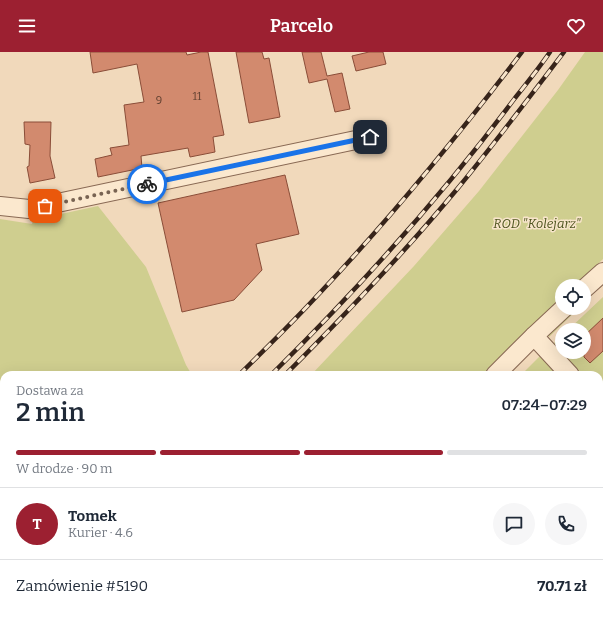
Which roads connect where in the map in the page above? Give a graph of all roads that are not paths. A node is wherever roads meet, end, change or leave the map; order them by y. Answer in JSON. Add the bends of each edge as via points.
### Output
{"nodes":[{"id":1,"x":370,"y":137,"type":"dead end"},
{"id":2,"x":0,"y":206,"type":"edge"},
{"id":3,"x":603,"y":272,"type":"edge"},
{"id":4,"x":591,"y":283,"type":"edge"},
{"id":5,"x":556,"y":315,"type":"edge"},
{"id":6,"x":534,"y":336,"type":"junction"},
{"id":7,"x":499,"y":371,"type":"edge"},
{"id":8,"x":566,"y":371,"type":"edge"}],
"edges":[{"from":1,"to":2,"type":"street","via":[[29,209]]},
{"from":3,"to":4,"type":"street"},
{"from":5,"to":6,"type":"street"},
{"from":6,"to":7,"type":"street"},
{"from":6,"to":8,"type":"street"}]}
